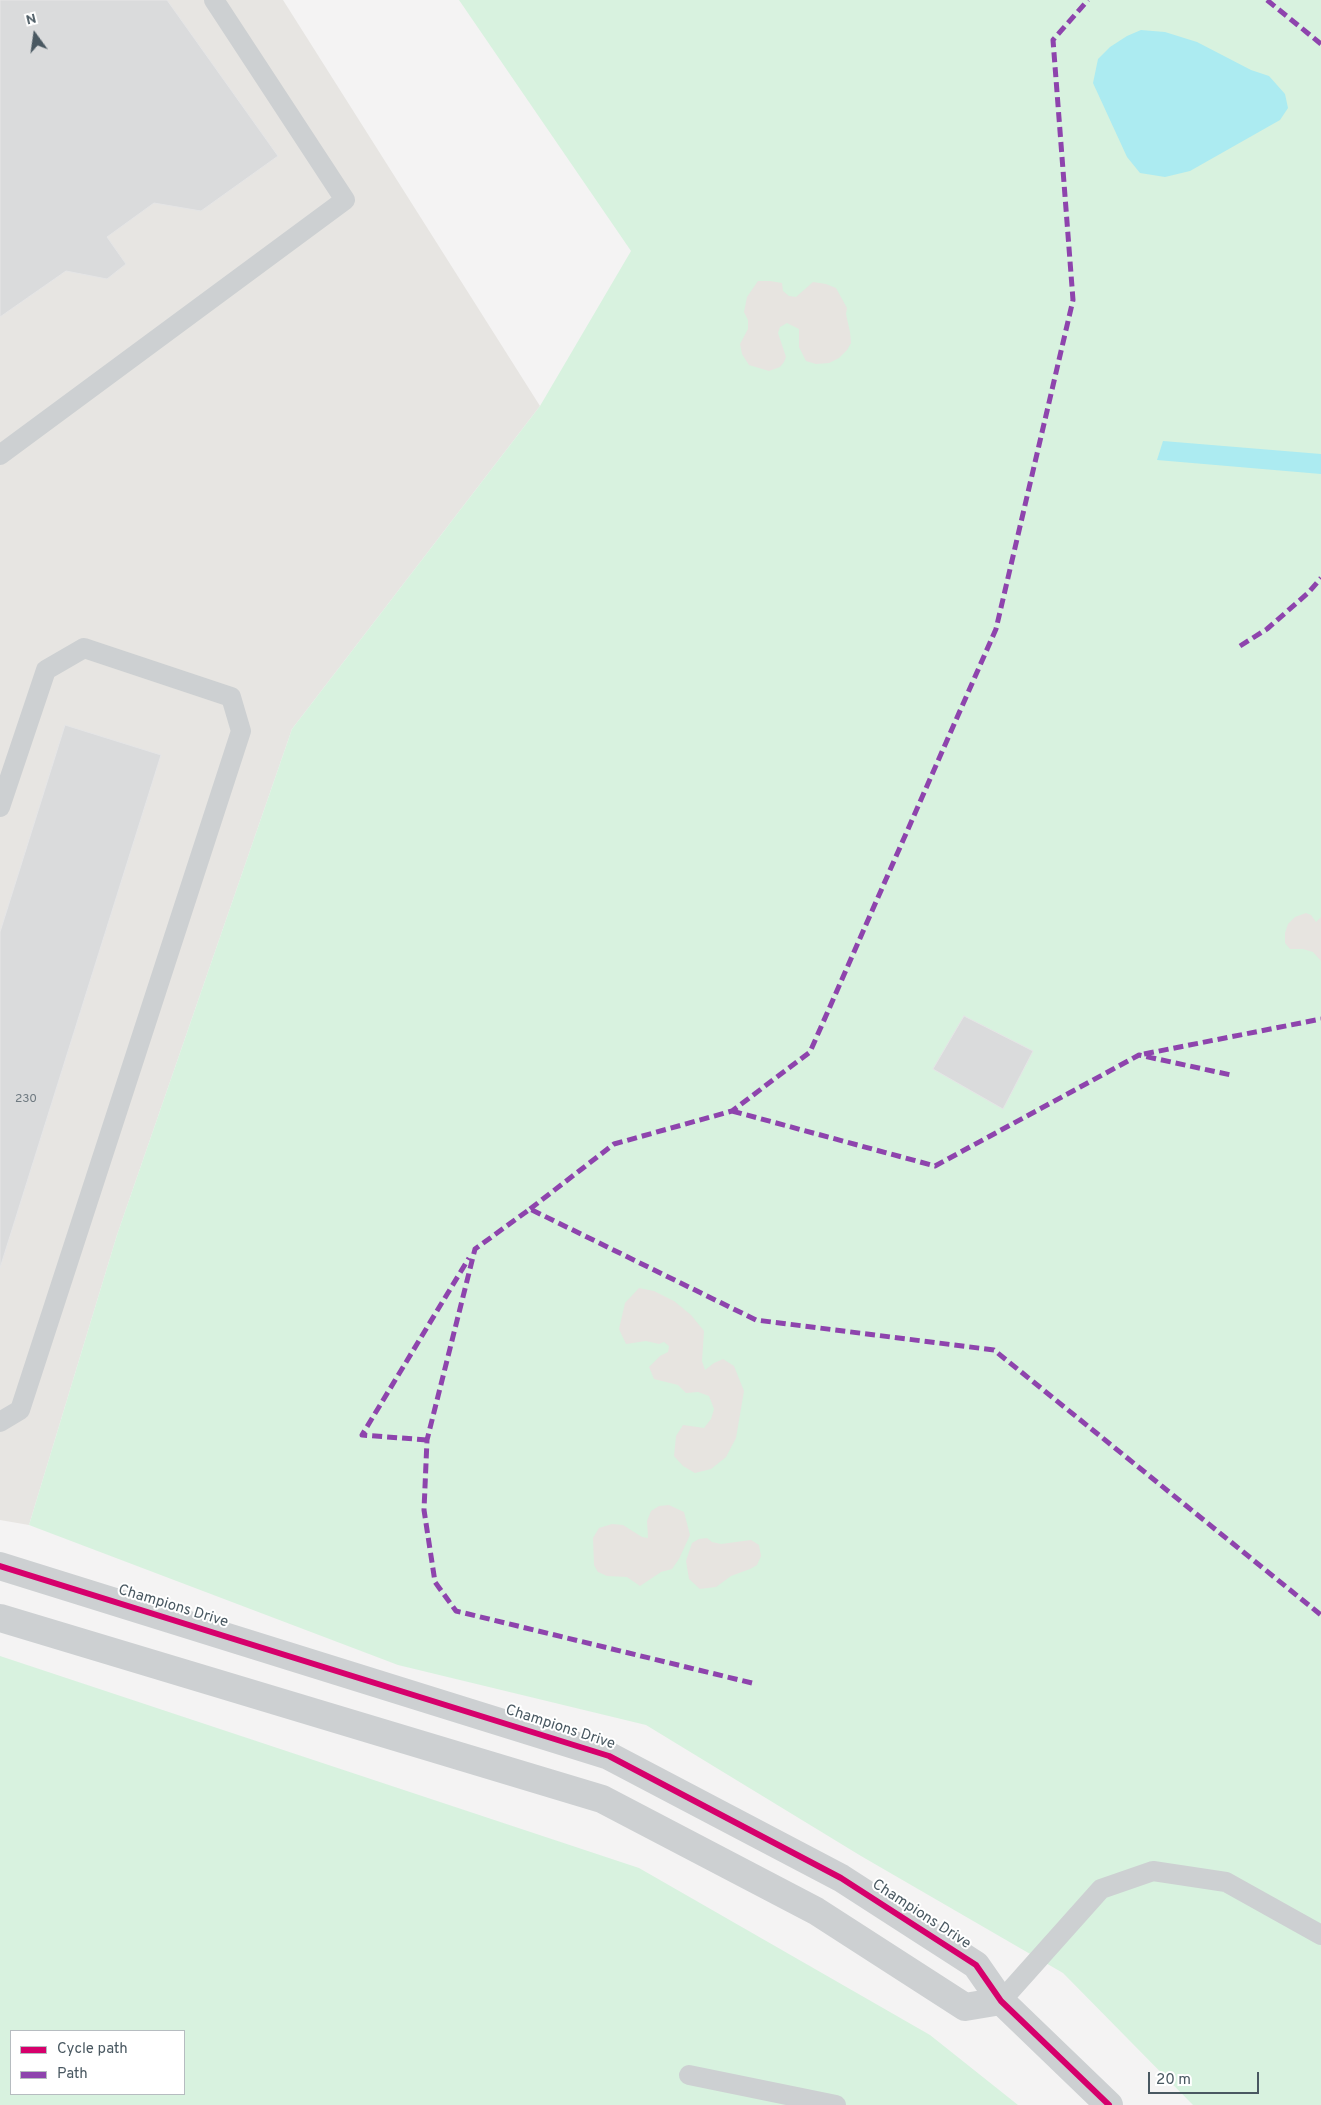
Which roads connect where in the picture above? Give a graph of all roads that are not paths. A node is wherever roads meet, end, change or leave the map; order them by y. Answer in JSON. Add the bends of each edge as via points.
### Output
{"nodes":[{"id":1,"x":214,"y":0,"type":"edge"},
{"id":2,"x":0,"y":455,"type":"edge"},
{"id":3,"x":0,"y":807,"type":"edge"},
{"id":4,"x":0,"y":1422,"type":"edge"},
{"id":5,"x":0,"y":1566,"type":"edge"},
{"id":6,"x":0,"y":1618,"type":"edge"},
{"id":7,"x":1321,"y":1935,"type":"edge"},
{"id":8,"x":1001,"y":2001,"type":"junction"},
{"id":9,"x":689,"y":2075,"type":"dead end"},
{"id":10,"x":836,"y":2105,"type":"edge"},
{"id":11,"x":1109,"y":2105,"type":"edge"}],
"edges":[{"from":1,"to":2,"type":"lane","via":[[345,200]]},
{"from":3,"to":4,"type":"lane","via":[[46,670],[84,648],[231,697],[241,730],[20,1410]]},
{"from":5,"to":8,"type":"street","name":"Champions Drive","via":[[609,1756],[841,1878],[976,1965]]},
{"from":6,"to":8,"type":"street","via":[[602,1799],[816,1911],[965,2007]]},
{"from":7,"to":8,"type":"lane","via":[[1226,1882],[1153,1871],[1101,1889]]},
{"from":8,"to":11,"type":"street","name":"Champions Drive"},
{"from":9,"to":10,"type":"lane"}]}
